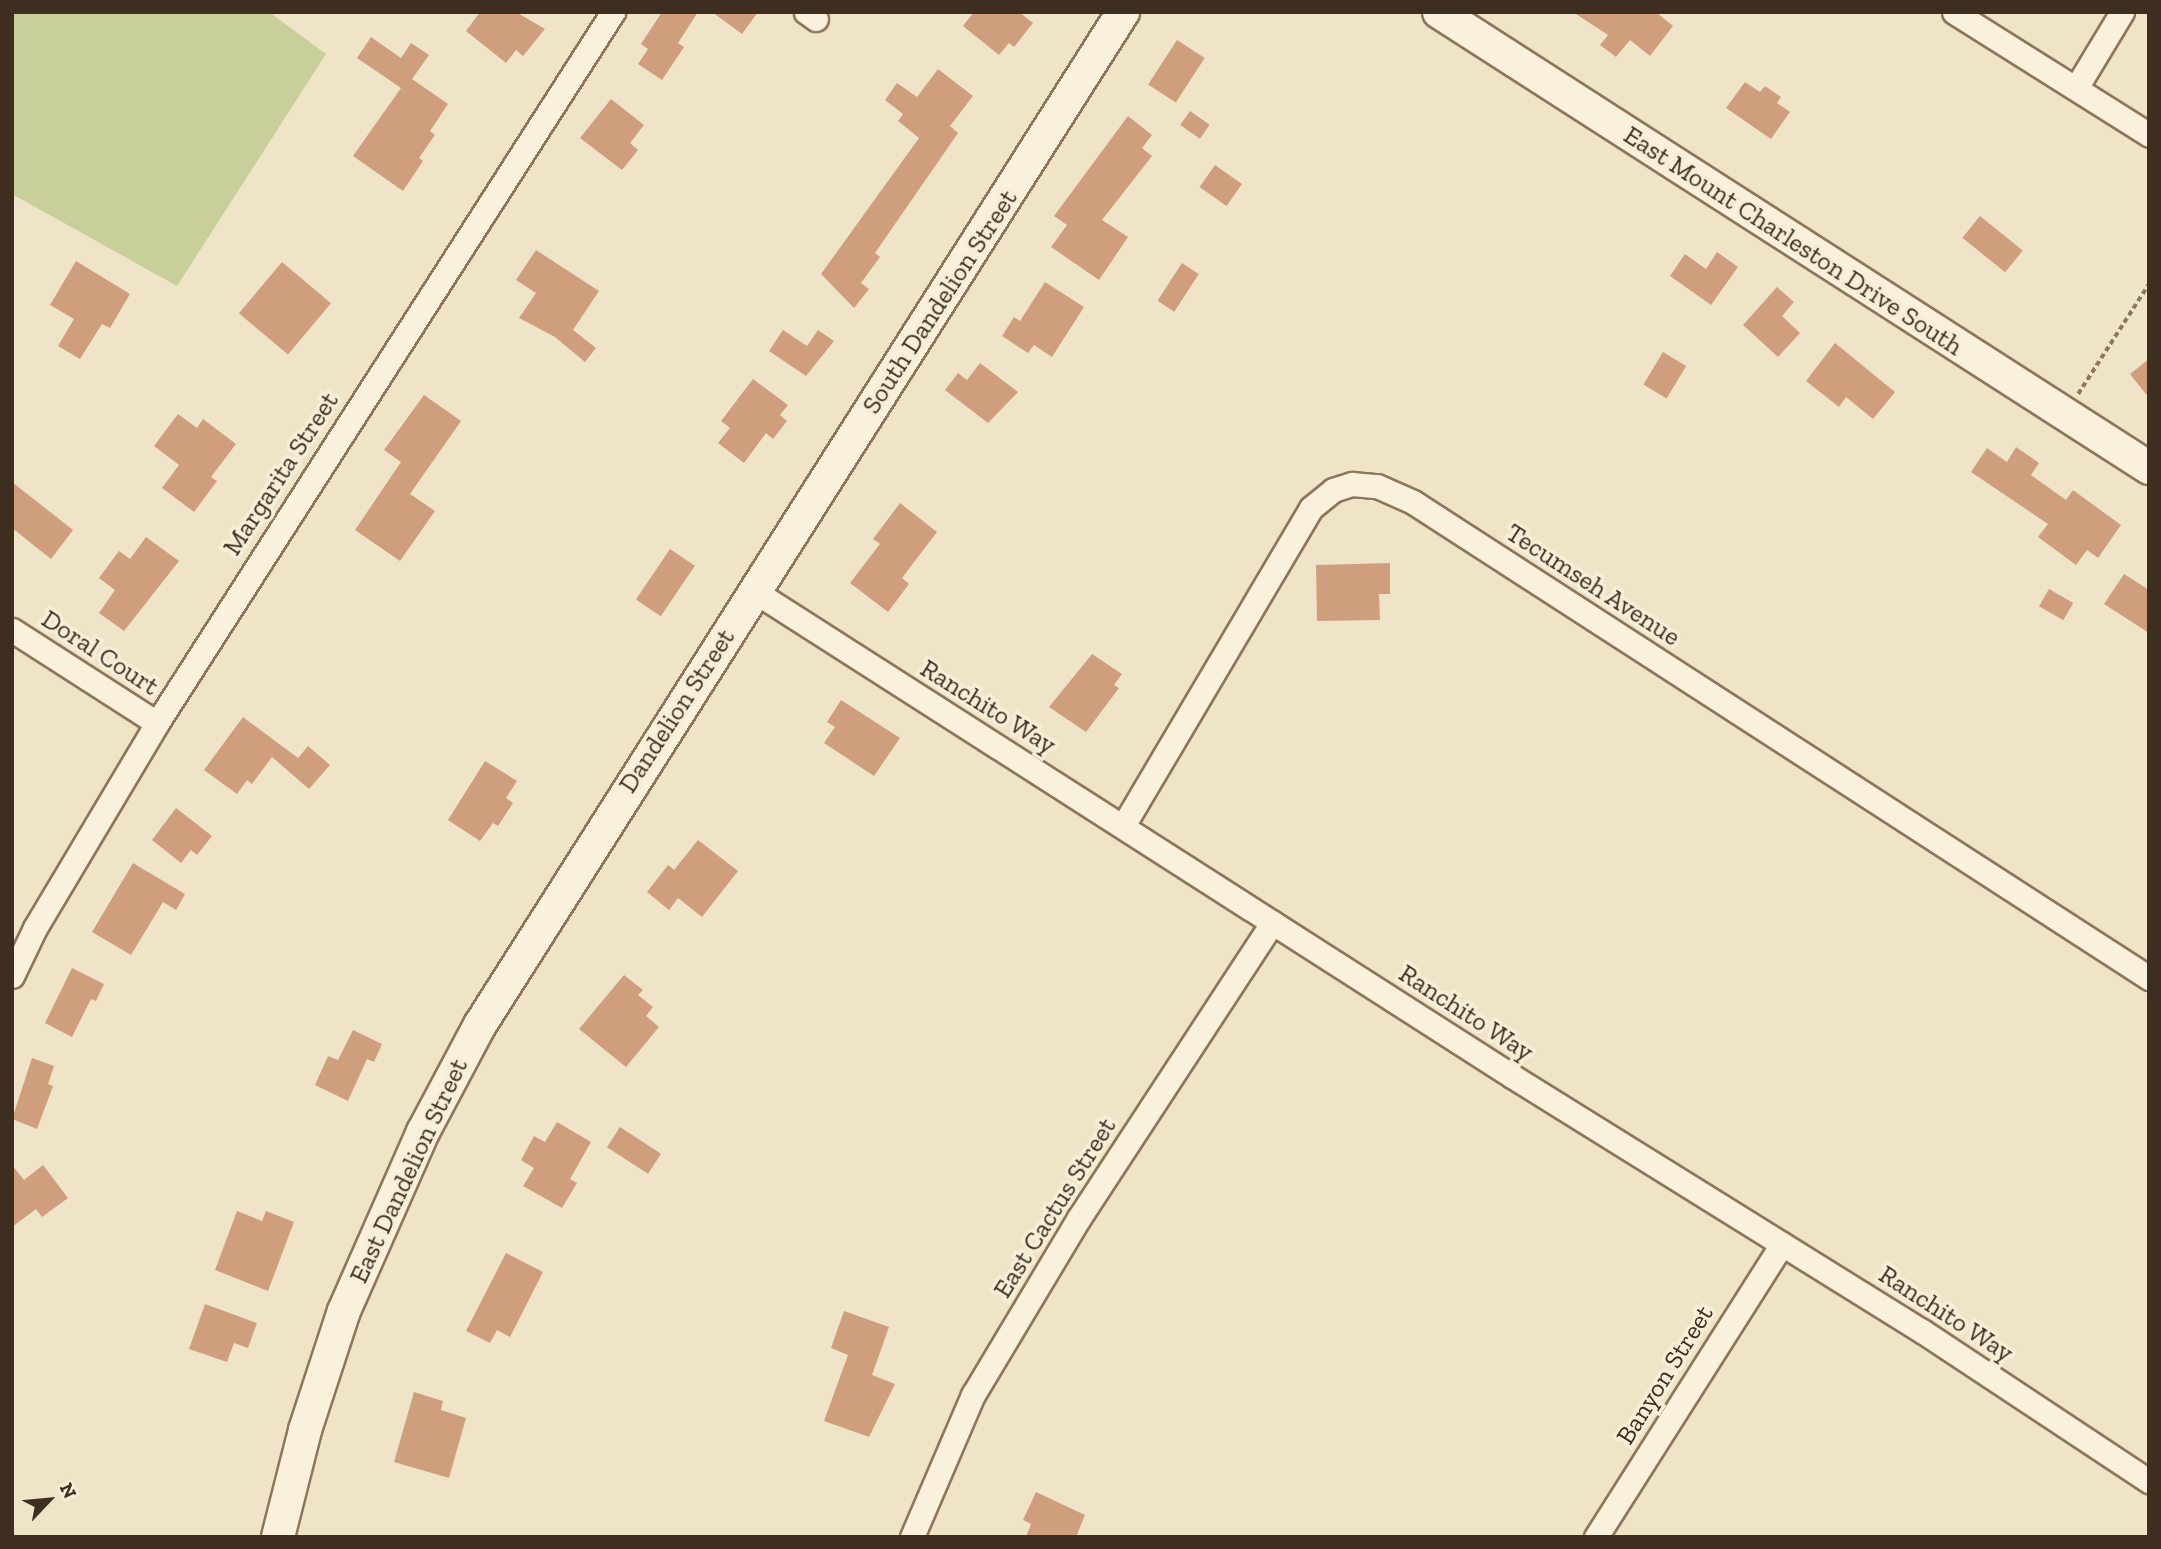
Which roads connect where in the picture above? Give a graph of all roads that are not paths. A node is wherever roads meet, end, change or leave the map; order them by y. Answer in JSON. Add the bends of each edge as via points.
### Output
{"nodes":[{"id":1,"x":613,"y":12,"type":"edge"},
{"id":2,"x":1124,"y":12,"type":"edge"},
{"id":3,"x":1439,"y":12,"type":"edge"},
{"id":4,"x":1954,"y":12,"type":"edge"},
{"id":5,"x":2122,"y":12,"type":"edge"},
{"id":6,"x":2076,"y":88,"type":"junction"},
{"id":7,"x":2149,"y":135,"type":"edge"},
{"id":8,"x":2149,"y":468,"type":"edge"},
{"id":9,"x":754,"y":591,"type":"junction"},
{"id":10,"x":12,"y":630,"type":"edge"},
{"id":11,"x":157,"y":723,"type":"junction"},
{"id":12,"x":1123,"y":826,"type":"junction"},
{"id":13,"x":600,"y":831,"type":"joint"},
{"id":14,"x":1272,"y":923,"type":"junction"},
{"id":15,"x":12,"y":976,"type":"edge"},
{"id":16,"x":2149,"y":978,"type":"edge"},
{"id":17,"x":1782,"y":1244,"type":"junction"},
{"id":18,"x":2149,"y":1481,"type":"edge"},
{"id":19,"x":278,"y":1537,"type":"edge"},
{"id":20,"x":912,"y":1537,"type":"edge"},
{"id":21,"x":1596,"y":1537,"type":"edge"}],
"edges":[{"from":1,"to":11,"type":"street","name":"Margarita Street"},
{"from":2,"to":9,"type":"street","name":"South Dandelion Street"},
{"from":3,"to":8,"type":"street","name":"East Mount Charleston Drive South"},
{"from":4,"to":6,"type":"street"},
{"from":5,"to":6,"type":"street"},
{"from":6,"to":7,"type":"street"},
{"from":9,"to":12,"type":"street","name":"Ranchito Way"},
{"from":9,"to":13,"type":"street","name":"Dandelion Street"},
{"from":10,"to":11,"type":"street","name":"Doral Court"},
{"from":11,"to":15,"type":"street","name":"Margarita Street","via":[[35,928]]},
{"from":12,"to":14,"type":"street","name":"Ranchito Way"},
{"from":12,"to":16,"type":"street","name":"Tecumseh Avenue","via":[[1311,508],[1333,490],[1352,484],[1377,486],[1413,502]]},
{"from":13,"to":19,"type":"street","name":"East Dandelion Street","via":[[480,1025],[385,1212],[344,1311],[305,1430]]},
{"from":14,"to":17,"type":"street","name":"Ranchito Way"},
{"from":14,"to":20,"type":"street","name":"East Cactus Street","via":[[1079,1218],[973,1395]]},
{"from":17,"to":18,"type":"street","name":"Ranchito Way"},
{"from":17,"to":21,"type":"street","name":"Banyon Street"}]}
